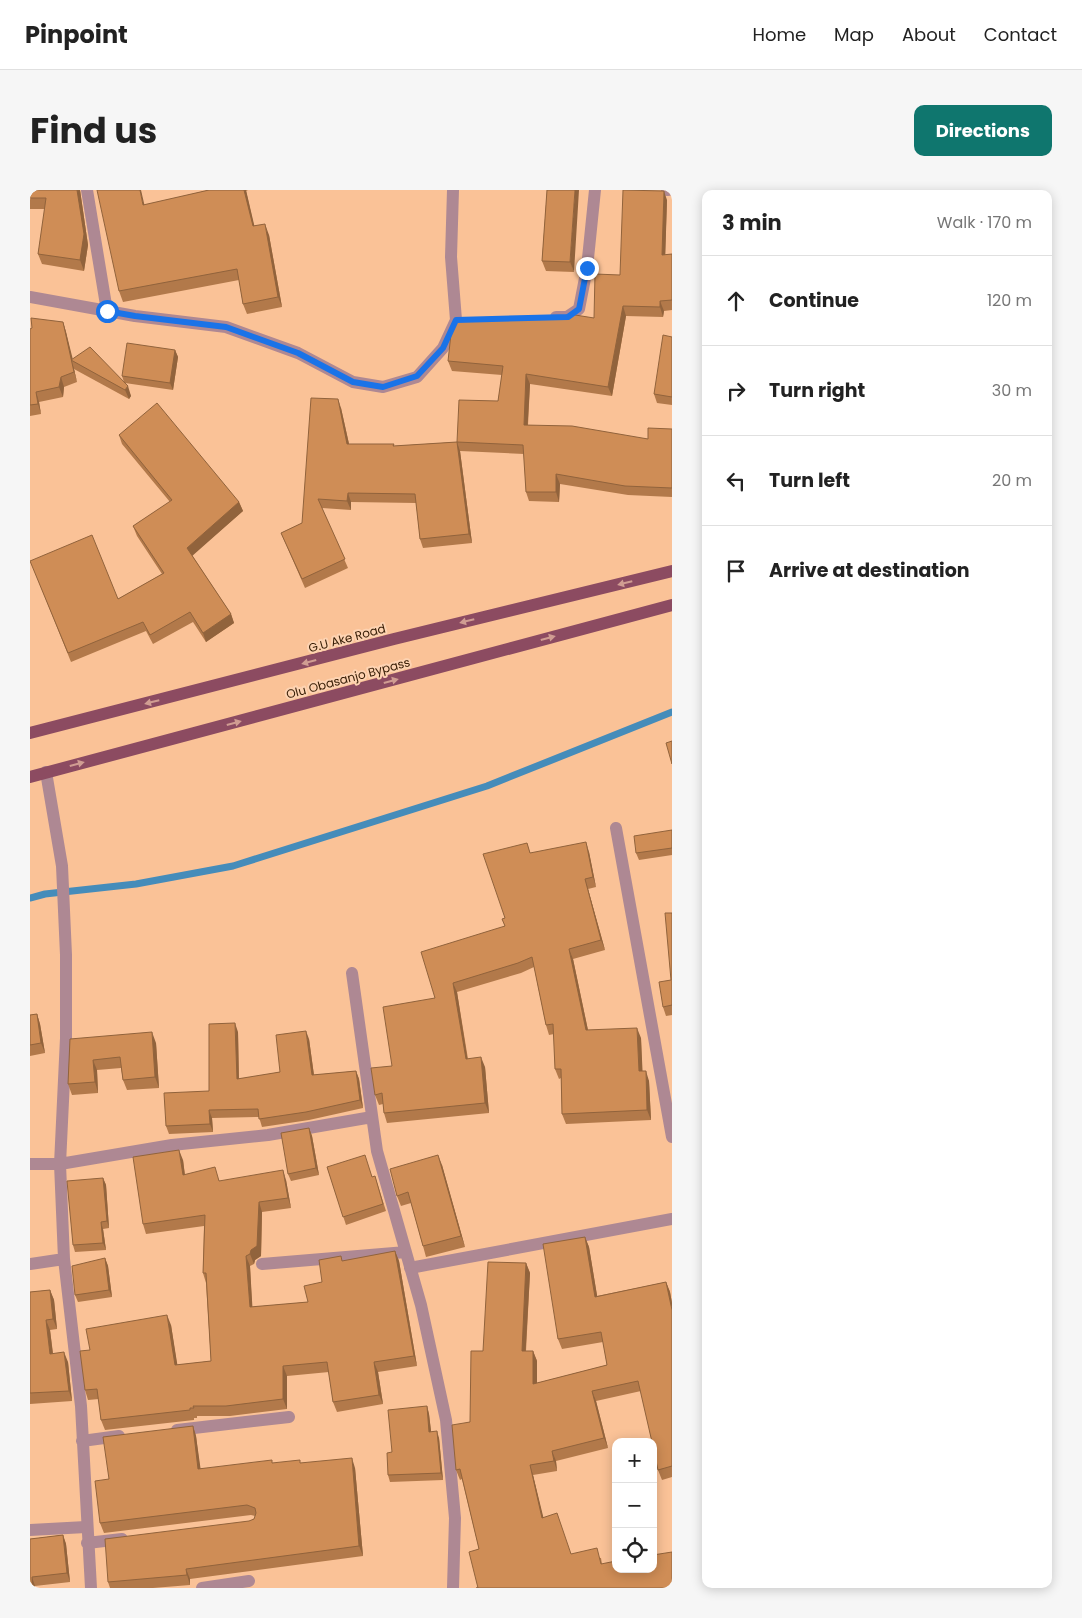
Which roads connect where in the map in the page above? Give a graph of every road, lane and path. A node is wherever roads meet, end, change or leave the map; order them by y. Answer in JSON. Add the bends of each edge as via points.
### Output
{"nodes":[{"id":1,"x":87,"y":190,"type":"edge"},
{"id":2,"x":453,"y":190,"type":"edge"},
{"id":3,"x":595,"y":190,"type":"edge"},
{"id":4,"x":30,"y":297,"type":"edge"},
{"id":5,"x":107,"y":311,"type":"junction"},
{"id":6,"x":548,"y":317,"type":"edge"},
{"id":7,"x":672,"y":571,"type":"edge"},
{"id":8,"x":672,"y":605,"type":"edge"},
{"id":9,"x":30,"y":733,"type":"edge"},
{"id":10,"x":46,"y":772,"type":"junction"},
{"id":11,"x":30,"y":777,"type":"edge"},
{"id":12,"x":616,"y":828,"type":"dead end"},
{"id":13,"x":352,"y":973,"type":"dead end"},
{"id":14,"x":372,"y":1116,"type":"junction"},
{"id":15,"x":672,"y":1137,"type":"edge"},
{"id":16,"x":30,"y":1164,"type":"edge"},
{"id":17,"x":60,"y":1164,"type":"junction"},
{"id":18,"x":672,"y":1220,"type":"edge"},
{"id":19,"x":406,"y":1252,"type":"junction"},
{"id":20,"x":64,"y":1259,"type":"junction"},
{"id":21,"x":30,"y":1264,"type":"edge"},
{"id":22,"x":262,"y":1264,"type":"dead end"},
{"id":23,"x":410,"y":1268,"type":"junction"},
{"id":24,"x":289,"y":1416,"type":"dead end"},
{"id":25,"x":161,"y":1431,"type":"edge"},
{"id":26,"x":131,"y":1435,"type":"edge"},
{"id":27,"x":82,"y":1440,"type":"junction"},
{"id":28,"x":86,"y":1528,"type":"junction"},
{"id":29,"x":30,"y":1530,"type":"edge"},
{"id":30,"x":136,"y":1537,"type":"edge"},
{"id":31,"x":87,"y":1543,"type":"junction"},
{"id":32,"x":249,"y":1581,"type":"dead end"},
{"id":33,"x":91,"y":1588,"type":"edge"},
{"id":34,"x":202,"y":1588,"type":"edge"},
{"id":35,"x":453,"y":1588,"type":"edge"}],
"edges":[{"from":1,"to":5,"type":"street"},
{"from":2,"to":5,"type":"street","via":[[451,257],[461,320],[443,348],[417,376],[383,387],[353,382],[298,353],[226,327]]},
{"from":3,"to":6,"type":"street","via":[[579,309],[568,317]]},
{"from":4,"to":5,"type":"street"},
{"from":7,"to":9,"type":"main road","name":"G.U Ake Road","one_way":true},
{"from":10,"to":8,"type":"main road","name":"Olu Obasanjo Bypass","one_way":true},
{"from":10,"to":11,"type":"main road","name":"Olu Obasanjo Bypass"},
{"from":10,"to":17,"type":"street","via":[[62,866],[66,955]]},
{"from":12,"to":15,"type":"street"},
{"from":13,"to":14,"type":"street"},
{"from":14,"to":17,"type":"street","via":[[268,1135],[172,1145]]},
{"from":14,"to":19,"type":"street","via":[[377,1151]]},
{"from":16,"to":17,"type":"street"},
{"from":17,"to":20,"type":"street"},
{"from":18,"to":23,"type":"street"},
{"from":19,"to":22,"type":"street"},
{"from":19,"to":23,"type":"street"},
{"from":20,"to":21,"type":"street"},
{"from":20,"to":27,"type":"street"},
{"from":23,"to":35,"type":"street","via":[[446,1420],[455,1518]]},
{"from":24,"to":25,"type":"street"},
{"from":26,"to":27,"type":"street"},
{"from":27,"to":28,"type":"street"},
{"from":28,"to":29,"type":"street"},
{"from":28,"to":31,"type":"street"},
{"from":30,"to":31,"type":"street"},
{"from":31,"to":33,"type":"street"},
{"from":32,"to":34,"type":"street"}]}
